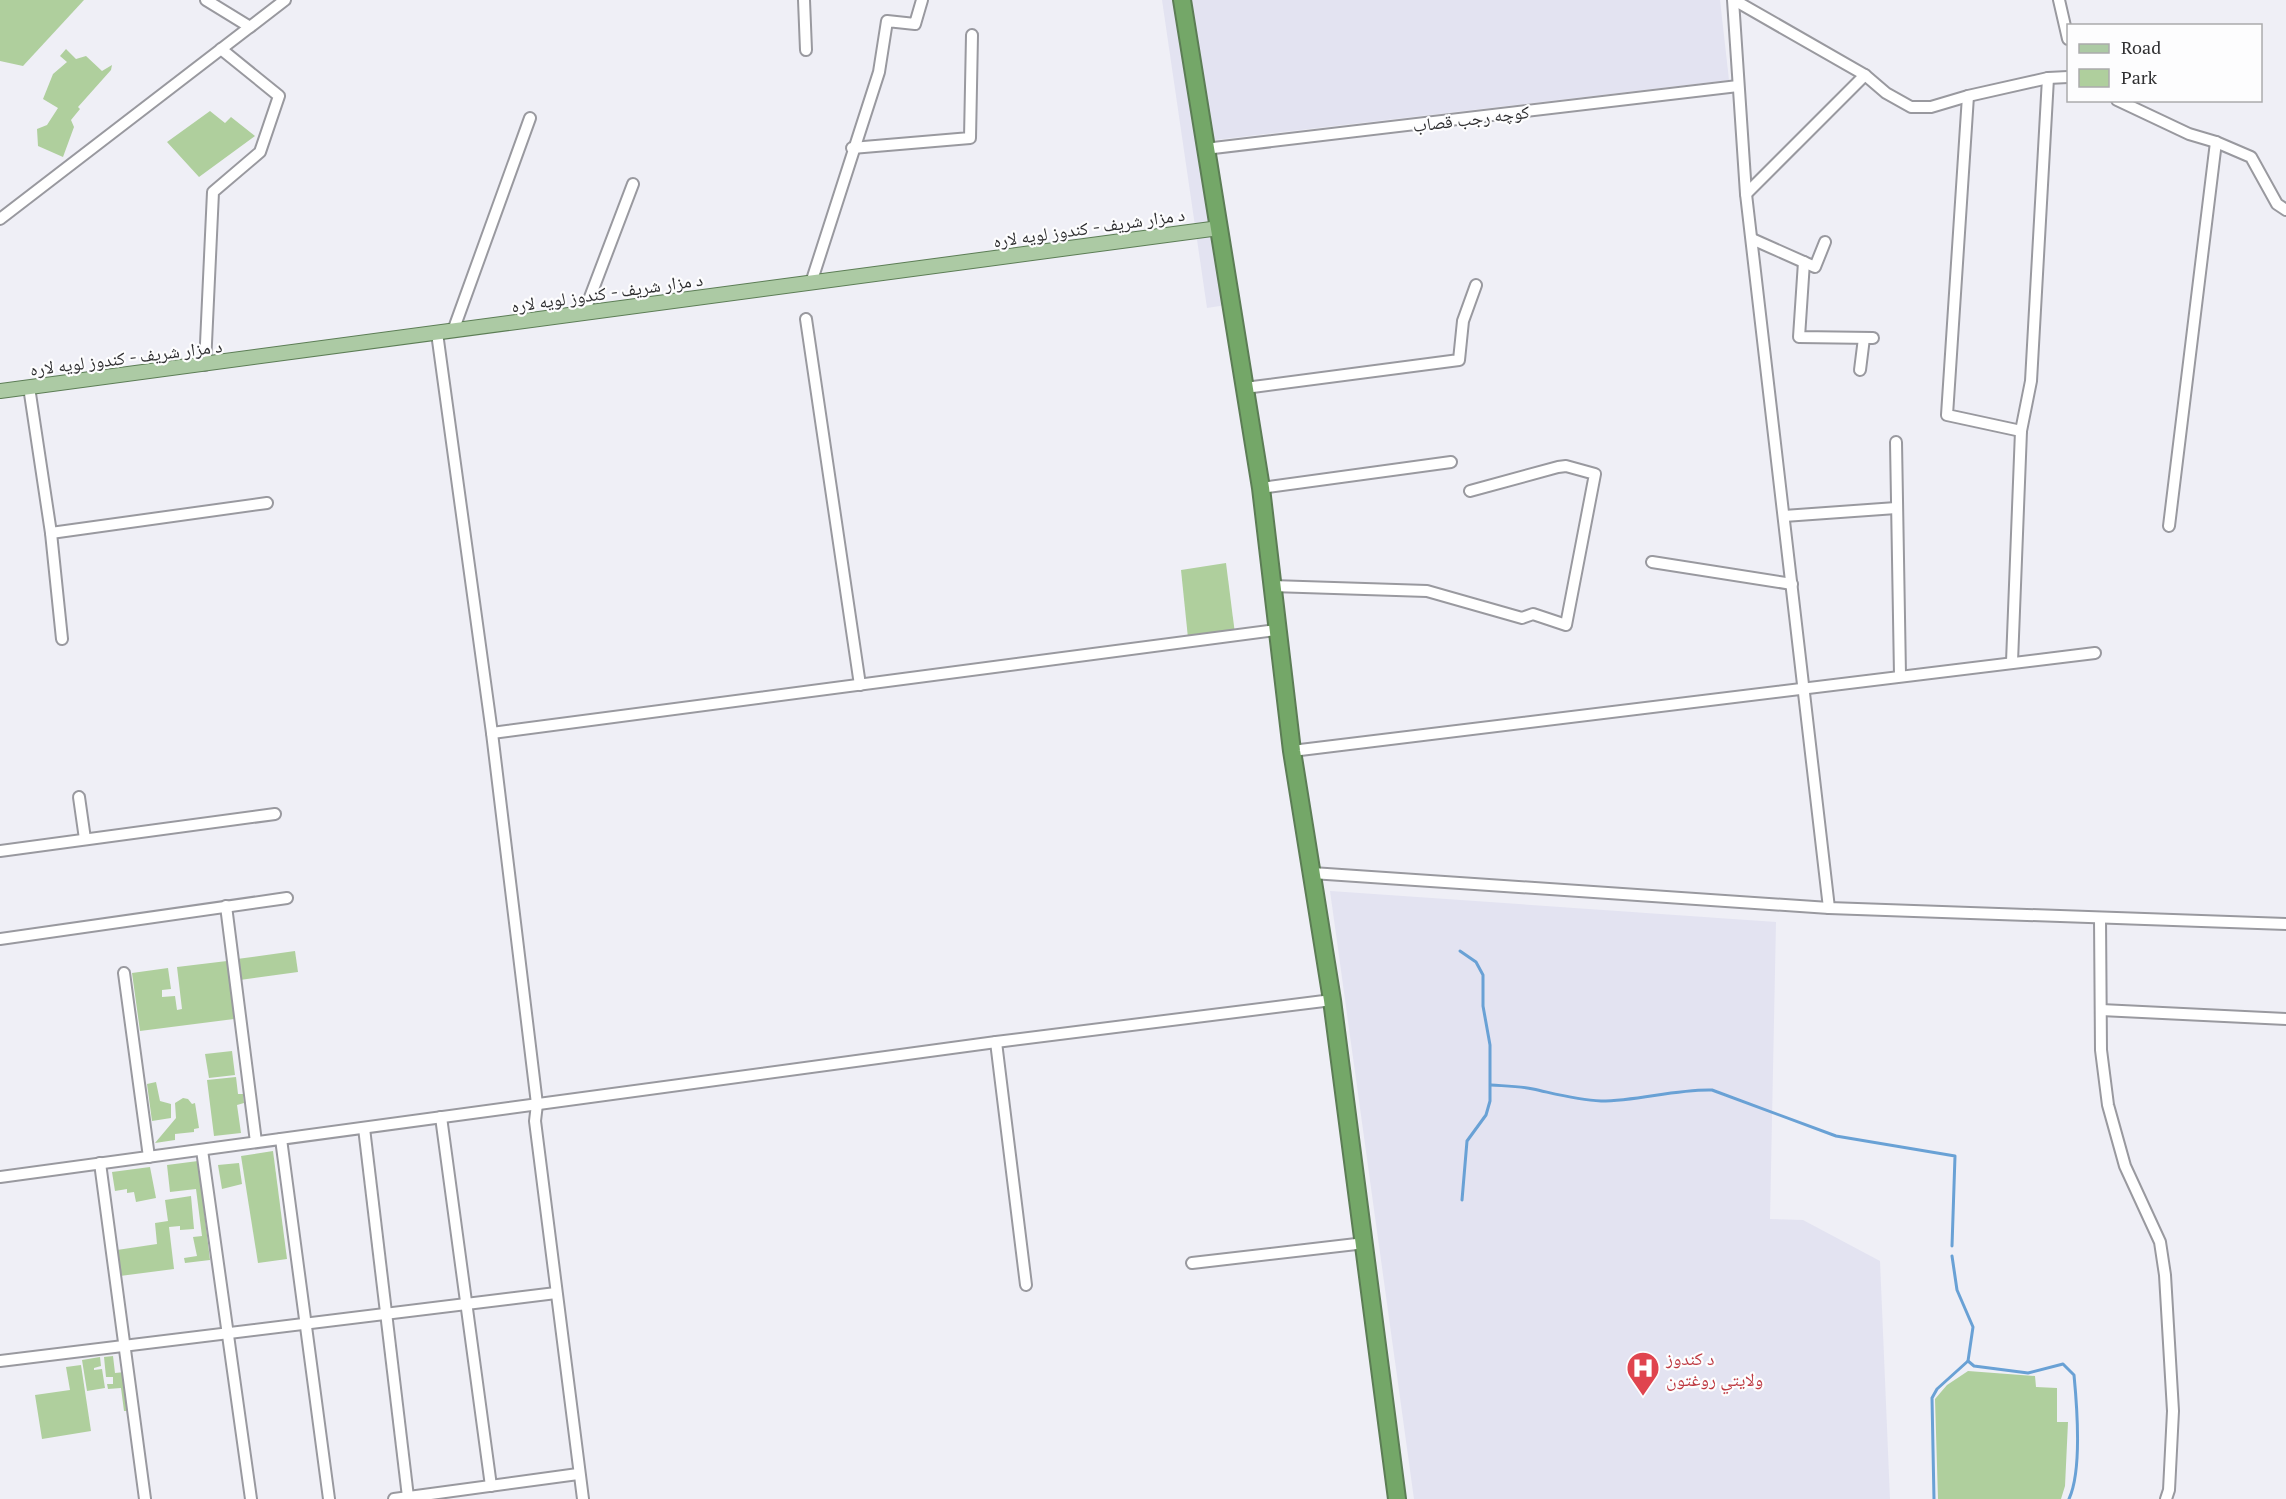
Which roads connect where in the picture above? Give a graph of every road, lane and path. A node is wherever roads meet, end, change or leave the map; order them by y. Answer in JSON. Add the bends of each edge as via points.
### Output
{"nodes":[{"id":1,"x":206,"y":0,"type":"edge"},
{"id":2,"x":285,"y":0,"type":"edge"},
{"id":3,"x":804,"y":0,"type":"edge"},
{"id":4,"x":922,"y":0,"type":"edge"},
{"id":5,"x":1182,"y":0,"type":"edge"},
{"id":6,"x":1733,"y":0,"type":"edge"},
{"id":7,"x":2059,"y":0,"type":"edge"},
{"id":8,"x":250,"y":27,"type":"junction"},
{"id":9,"x":972,"y":35,"type":"dead end"},
{"id":10,"x":2067,"y":35,"type":"edge"},
{"id":11,"x":221,"y":49,"type":"junction"},
{"id":12,"x":806,"y":50,"type":"dead end"},
{"id":13,"x":1865,"y":75,"type":"junction"},
{"id":14,"x":2067,"y":77,"type":"edge"},
{"id":15,"x":2048,"y":78,"type":"junction"},
{"id":16,"x":1738,"y":86,"type":"junction"},
{"id":17,"x":1968,"y":96,"type":"junction"},
{"id":18,"x":2121,"y":102,"type":"edge"},
{"id":19,"x":530,"y":118,"type":"dead end"},
{"id":20,"x":2216,"y":142,"type":"junction"},
{"id":21,"x":852,"y":148,"type":"junction"},
{"id":22,"x":1205,"y":149,"type":"junction"},
{"id":23,"x":633,"y":184,"type":"dead end"},
{"id":24,"x":1746,"y":194,"type":"junction"},
{"id":25,"x":2286,"y":210,"type":"edge"},
{"id":26,"x":0,"y":219,"type":"edge"},
{"id":27,"x":1219,"y":228,"type":"junction"},
{"id":28,"x":1752,"y":239,"type":"junction"},
{"id":29,"x":1825,"y":242,"type":"dead end"},
{"id":30,"x":1804,"y":262,"type":"junction"},
{"id":31,"x":811,"y":283,"type":"junction"},
{"id":32,"x":1476,"y":285,"type":"dead end"},
{"id":33,"x":584,"y":314,"type":"junction"},
{"id":34,"x":806,"y":319,"type":"dead end"},
{"id":35,"x":453,"y":331,"type":"junction"},
{"id":36,"x":437,"y":333,"type":"junction"},
{"id":37,"x":205,"y":365,"type":"junction"},
{"id":38,"x":1860,"y":370,"type":"dead end"},
{"id":39,"x":29,"y":387,"type":"junction"},
{"id":40,"x":1245,"y":388,"type":"junction"},
{"id":41,"x":0,"y":392,"type":"edge"},
{"id":42,"x":2021,"y":431,"type":"junction"},
{"id":43,"x":1896,"y":441,"type":"dead end"},
{"id":44,"x":1451,"y":462,"type":"dead end"},
{"id":45,"x":1261,"y":488,"type":"junction"},
{"id":46,"x":1470,"y":491,"type":"dead end"},
{"id":47,"x":267,"y":503,"type":"dead end"},
{"id":48,"x":1896,"y":508,"type":"junction"},
{"id":49,"x":1784,"y":516,"type":"junction"},
{"id":50,"x":2169,"y":526,"type":"dead end"},
{"id":51,"x":51,"y":533,"type":"junction"},
{"id":52,"x":1652,"y":562,"type":"dead end"},
{"id":53,"x":1792,"y":584,"type":"junction"},
{"id":54,"x":1272,"y":586,"type":"junction"},
{"id":55,"x":1276,"y":630,"type":"junction"},
{"id":56,"x":62,"y":639,"type":"dead end"},
{"id":57,"x":2095,"y":653,"type":"dead end"},
{"id":58,"x":2012,"y":662,"type":"junction"},
{"id":59,"x":1900,"y":675,"type":"junction"},
{"id":60,"x":860,"y":686,"type":"junction"},
{"id":61,"x":1803,"y":688,"type":"junction"},
{"id":62,"x":492,"y":733,"type":"junction"},
{"id":63,"x":1292,"y":751,"type":"junction"},
{"id":64,"x":80,"y":797,"type":"dead end"},
{"id":65,"x":275,"y":814,"type":"dead end"},
{"id":66,"x":85,"y":839,"type":"junction"},
{"id":67,"x":0,"y":851,"type":"edge"},
{"id":68,"x":1312,"y":873,"type":"junction"},
{"id":69,"x":287,"y":898,"type":"dead end"},
{"id":70,"x":226,"y":906,"type":"junction"},
{"id":71,"x":1829,"y":908,"type":"junction"},
{"id":72,"x":2100,"y":918,"type":"junction"},
{"id":73,"x":2286,"y":924,"type":"edge"},
{"id":74,"x":0,"y":939,"type":"edge"},
{"id":75,"x":124,"y":973,"type":"dead end"},
{"id":76,"x":1332,"y":1000,"type":"junction"},
{"id":77,"x":2101,"y":1011,"type":"junction"},
{"id":78,"x":2286,"y":1019,"type":"edge"},
{"id":79,"x":996,"y":1042,"type":"junction"},
{"id":80,"x":537,"y":1104,"type":"junction"},
{"id":81,"x":441,"y":1117,"type":"junction"},
{"id":82,"x":364,"y":1128,"type":"junction"},
{"id":83,"x":281,"y":1139,"type":"junction"},
{"id":84,"x":256,"y":1142,"type":"junction"},
{"id":85,"x":202,"y":1150,"type":"junction"},
{"id":86,"x":149,"y":1157,"type":"junction"},
{"id":87,"x":100,"y":1163,"type":"junction"},
{"id":88,"x":0,"y":1177,"type":"edge"},
{"id":89,"x":1365,"y":1243,"type":"junction"},
{"id":90,"x":1192,"y":1263,"type":"dead end"},
{"id":91,"x":1026,"y":1285,"type":"dead end"},
{"id":92,"x":556,"y":1293,"type":"junction"},
{"id":93,"x":466,"y":1304,"type":"junction"},
{"id":94,"x":386,"y":1314,"type":"junction"},
{"id":95,"x":306,"y":1324,"type":"junction"},
{"id":96,"x":228,"y":1333,"type":"junction"},
{"id":97,"x":124,"y":1346,"type":"junction"},
{"id":98,"x":0,"y":1361,"type":"edge"},
{"id":99,"x":578,"y":1474,"type":"junction"},
{"id":100,"x":490,"y":1486,"type":"junction"},
{"id":101,"x":446,"y":1495,"type":"edge"},
{"id":102,"x":408,"y":1497,"type":"junction"},
{"id":103,"x":145,"y":1499,"type":"edge"},
{"id":104,"x":251,"y":1499,"type":"edge"},
{"id":105,"x":329,"y":1499,"type":"edge"},
{"id":106,"x":394,"y":1499,"type":"edge"},
{"id":107,"x":583,"y":1499,"type":"edge"},
{"id":108,"x":1397,"y":1499,"type":"edge"},
{"id":109,"x":2166,"y":1499,"type":"edge"}],
"edges":[{"from":1,"to":8,"type":"street"},
{"from":2,"to":8,"type":"street"},
{"from":3,"to":12,"type":"street"},
{"from":4,"to":21,"type":"street","via":[[915,24],[887,21],[879,72]]},
{"from":5,"to":22,"type":"highway"},
{"from":6,"to":13,"type":"street"},
{"from":6,"to":16,"type":"street"},
{"from":7,"to":10,"type":"street"},
{"from":8,"to":11,"type":"street"},
{"from":9,"to":21,"type":"street","via":[[970,138]]},
{"from":11,"to":26,"type":"street"},
{"from":11,"to":37,"type":"street","via":[[279,96],[260,152],[213,192]]},
{"from":13,"to":17,"type":"street","via":[[1911,107],[1931,107]]},
{"from":13,"to":24,"type":"street"},
{"from":14,"to":15,"type":"street"},
{"from":15,"to":17,"type":"street"},
{"from":15,"to":42,"type":"street","via":[[2031,381]]},
{"from":16,"to":22,"type":"street","name":"کوچه رجب قصاب"},
{"from":16,"to":24,"type":"street"},
{"from":17,"to":42,"type":"street","via":[[1947,415]]},
{"from":18,"to":20,"type":"street","via":[[2188,134]]},
{"from":19,"to":35,"type":"street"},
{"from":20,"to":25,"type":"street","via":[[2251,156],[2277,204]]},
{"from":20,"to":50,"type":"street"},
{"from":21,"to":31,"type":"street"},
{"from":22,"to":27,"type":"highway"},
{"from":23,"to":33,"type":"street"},
{"from":24,"to":28,"type":"street"},
{"from":27,"to":31,"type":"main road","name":"د مزار شریف - کندوز لویه لاره"},
{"from":27,"to":40,"type":"highway"},
{"from":28,"to":30,"type":"street"},
{"from":28,"to":49,"type":"street"},
{"from":29,"to":30,"type":"street","via":[[1815,267]]},
{"from":30,"to":38,"type":"street","via":[[1799,338],[1868,338]]},
{"from":31,"to":33,"type":"main road","name":"د مزار شریف - کندوز لویه لاره"},
{"from":32,"to":40,"type":"street","via":[[1463,321],[1459,360]]},
{"from":33,"to":35,"type":"main road","name":"د مزار شریف - کندوز لویه لاره"},
{"from":34,"to":60,"type":"street"},
{"from":35,"to":36,"type":"main road","name":"د مزار شریف - کندوز لویه لاره"},
{"from":36,"to":37,"type":"main road","name":"د مزار شریف - کندوز لویه لاره"},
{"from":36,"to":62,"type":"street"},
{"from":37,"to":39,"type":"main road","name":"د مزار شریف - کندوز لویه لاره"},
{"from":39,"to":41,"type":"main road","name":"د مزار شریف - کندوز لویه لاره"},
{"from":39,"to":51,"type":"street"},
{"from":40,"to":45,"type":"highway"},
{"from":42,"to":58,"type":"street"},
{"from":43,"to":48,"type":"street"},
{"from":44,"to":45,"type":"street"},
{"from":45,"to":54,"type":"highway"},
{"from":46,"to":54,"type":"street","via":[[1558,466],[1595,474],[1566,625],[1533,614],[1522,618],[1427,591]]},
{"from":47,"to":51,"type":"street"},
{"from":48,"to":49,"type":"street"},
{"from":48,"to":59,"type":"street"},
{"from":49,"to":53,"type":"street"},
{"from":51,"to":56,"type":"street"},
{"from":52,"to":53,"type":"street"},
{"from":53,"to":61,"type":"street"},
{"from":54,"to":55,"type":"highway"},
{"from":55,"to":60,"type":"street"},
{"from":55,"to":63,"type":"highway"},
{"from":57,"to":58,"type":"street"},
{"from":58,"to":59,"type":"street"},
{"from":59,"to":61,"type":"street"},
{"from":60,"to":62,"type":"street"},
{"from":61,"to":63,"type":"street"},
{"from":61,"to":71,"type":"street"},
{"from":62,"to":80,"type":"street"},
{"from":63,"to":68,"type":"highway"},
{"from":64,"to":66,"type":"street"},
{"from":65,"to":66,"type":"street"},
{"from":66,"to":67,"type":"street"},
{"from":68,"to":71,"type":"street"},
{"from":68,"to":76,"type":"highway"},
{"from":69,"to":70,"type":"street"},
{"from":70,"to":74,"type":"street"},
{"from":70,"to":84,"type":"street"},
{"from":71,"to":72,"type":"street"},
{"from":72,"to":73,"type":"street"},
{"from":72,"to":77,"type":"street"},
{"from":75,"to":86,"type":"street"},
{"from":76,"to":79,"type":"street"},
{"from":76,"to":89,"type":"highway"},
{"from":77,"to":78,"type":"street"},
{"from":77,"to":109,"type":"street","via":[[2101,1050],[2114,1132],[2160,1242],[2165,1275],[2173,1411]]},
{"from":79,"to":80,"type":"street"},
{"from":79,"to":91,"type":"street"},
{"from":80,"to":81,"type":"street"},
{"from":80,"to":92,"type":"street"},
{"from":81,"to":82,"type":"street"},
{"from":81,"to":93,"type":"street"},
{"from":82,"to":83,"type":"street"},
{"from":82,"to":94,"type":"street"},
{"from":83,"to":84,"type":"street"},
{"from":83,"to":95,"type":"street"},
{"from":84,"to":85,"type":"street"},
{"from":85,"to":86,"type":"street"},
{"from":85,"to":96,"type":"street"},
{"from":86,"to":87,"type":"street"},
{"from":87,"to":88,"type":"street"},
{"from":87,"to":97,"type":"street"},
{"from":89,"to":90,"type":"street"},
{"from":89,"to":108,"type":"highway"},
{"from":92,"to":93,"type":"street"},
{"from":92,"to":99,"type":"street"},
{"from":93,"to":94,"type":"street"},
{"from":93,"to":100,"type":"street"},
{"from":94,"to":95,"type":"street"},
{"from":94,"to":102,"type":"street"},
{"from":95,"to":96,"type":"street"},
{"from":95,"to":105,"type":"street"},
{"from":96,"to":97,"type":"street"},
{"from":96,"to":104,"type":"street"},
{"from":97,"to":98,"type":"street"},
{"from":97,"to":103,"type":"street"},
{"from":99,"to":100,"type":"street"},
{"from":99,"to":107,"type":"street"},
{"from":100,"to":101,"type":"street"},
{"from":101,"to":102,"type":"street"},
{"from":102,"to":106,"type":"street"}]}
